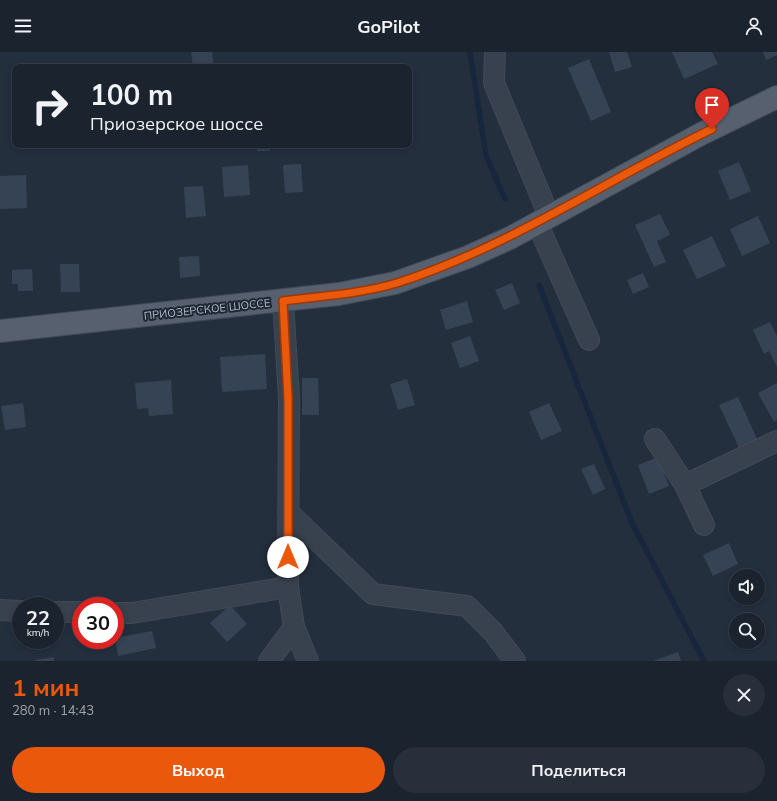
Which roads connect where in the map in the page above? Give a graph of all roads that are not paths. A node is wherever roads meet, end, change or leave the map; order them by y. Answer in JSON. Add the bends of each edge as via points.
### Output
{"nodes":[{"id":1,"x":495,"y":52,"type":"edge"},
{"id":2,"x":777,"y":96,"type":"edge"},
{"id":3,"x":543,"y":220,"type":"junction"},
{"id":4,"x":283,"y":301,"type":"junction"},
{"id":5,"x":0,"y":331,"type":"edge"},
{"id":6,"x":589,"y":340,"type":"dead end"},
{"id":7,"x":655,"y":439,"type":"dead end"},
{"id":8,"x":777,"y":441,"type":"edge"},
{"id":9,"x":685,"y":485,"type":"junction"},
{"id":10,"x":288,"y":512,"type":"junction"},
{"id":11,"x":704,"y":525,"type":"dead end"},
{"id":12,"x":288,"y":588,"type":"junction"},
{"id":13,"x":0,"y":610,"type":"edge"},
{"id":14,"x":12,"y":611,"type":"edge"},
{"id":15,"x":124,"y":613,"type":"edge"},
{"id":16,"x":294,"y":627,"type":"junction"},
{"id":17,"x":269,"y":661,"type":"edge"},
{"id":18,"x":308,"y":661,"type":"edge"},
{"id":19,"x":515,"y":661,"type":"edge"}],
"edges":[{"from":1,"to":3,"type":"street","via":[[494,83]]},
{"from":2,"to":3,"type":"main road","name":"ПРИОЗЕРСКОЕ ШОССЕ","via":[[701,134]]},
{"from":3,"to":4,"type":"main road","name":"ПРИОЗЕРСКОЕ ШОССЕ","via":[[468,257],[395,283]]},
{"from":3,"to":6,"type":"street"},
{"from":4,"to":5,"type":"main road","name":"ПРИОЗЕРСКОЕ ШОССЕ"},
{"from":4,"to":10,"type":"street","via":[[288,398]]},
{"from":7,"to":9,"type":"street"},
{"from":8,"to":9,"type":"street"},
{"from":9,"to":11,"type":"street"},
{"from":10,"to":12,"type":"street"},
{"from":10,"to":19,"type":"street","via":[[373,594],[467,606],[493,632]]},
{"from":12,"to":15,"type":"street"},
{"from":12,"to":16,"type":"street"},
{"from":13,"to":14,"type":"street"},
{"from":16,"to":17,"type":"street"},
{"from":16,"to":18,"type":"street"}]}
